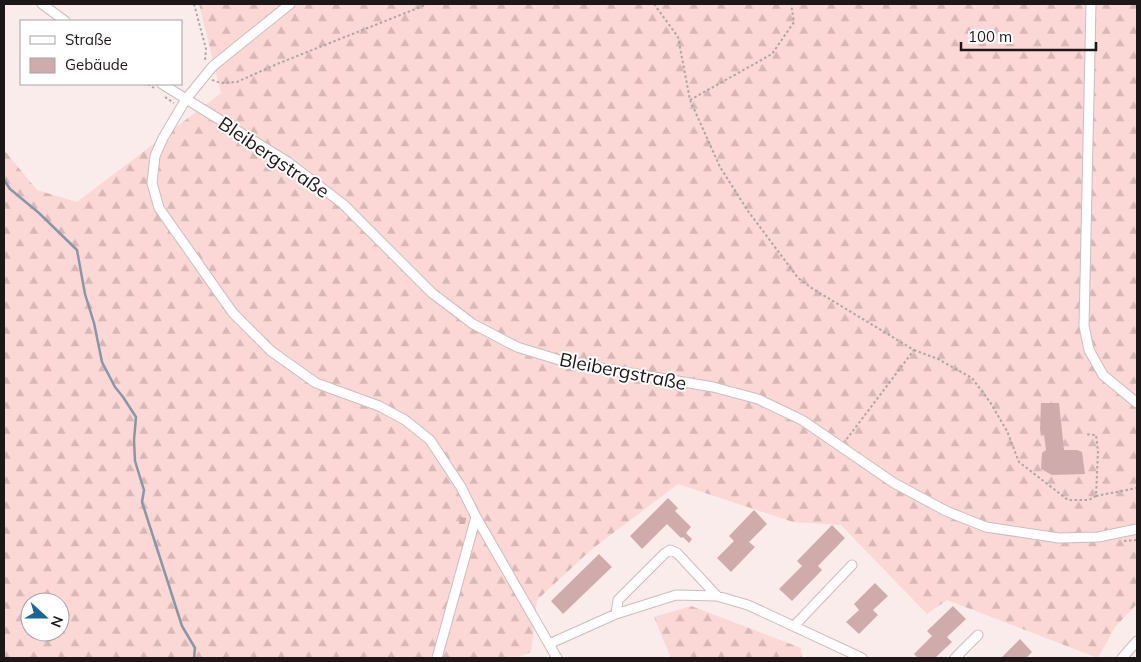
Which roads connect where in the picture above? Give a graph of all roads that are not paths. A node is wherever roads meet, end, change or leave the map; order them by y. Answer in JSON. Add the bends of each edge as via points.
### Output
{"nodes":[{"id":1,"x":42,"y":4,"type":"edge"},
{"id":2,"x":290,"y":4,"type":"edge"},
{"id":3,"x":1091,"y":4,"type":"edge"},
{"id":4,"x":65,"y":20,"type":"edge"},
{"id":5,"x":160,"y":87,"type":"edge"},
{"id":6,"x":184,"y":103,"type":"junction"},
{"id":7,"x":1137,"y":402,"type":"edge"},
{"id":8,"x":476,"y":517,"type":"junction"},
{"id":9,"x":1137,"y":529,"type":"edge"},
{"id":10,"x":852,"y":565,"type":"dead end"},
{"id":11,"x":717,"y":596,"type":"junction"},
{"id":12,"x":616,"y":614,"type":"junction"},
{"id":13,"x":794,"y":626,"type":"junction"},
{"id":14,"x":978,"y":635,"type":"dead end"},
{"id":15,"x":1135,"y":643,"type":"edge"},
{"id":16,"x":549,"y":644,"type":"junction"},
{"id":17,"x":437,"y":658,"type":"edge"},
{"id":18,"x":557,"y":658,"type":"edge"},
{"id":19,"x":862,"y":658,"type":"edge"},
{"id":20,"x":955,"y":658,"type":"edge"},
{"id":21,"x":1122,"y":658,"type":"edge"}],
"edges":[{"from":1,"to":4,"type":"street"},
{"from":2,"to":6,"type":"street","via":[[213,66]]},
{"from":3,"to":7,"type":"street","via":[[1084,326],[1089,350],[1103,375]]},
{"from":5,"to":6,"type":"street","name":"Bleibergstraße"},
{"from":6,"to":8,"type":"street","via":[[155,156],[152,183],[159,208],[233,312],[271,351],[316,383],[379,406],[406,420],[430,440],[461,487]]},
{"from":6,"to":9,"type":"street","name":"Bleibergstraße","via":[[288,162],[343,204],[432,292],[473,324],[517,347],[566,362],[758,399],[802,420],[903,487],[946,511],[986,527],[1059,538],[1098,538]]},
{"from":8,"to":16,"type":"street"},
{"from":8,"to":17,"type":"street"},
{"from":10,"to":13,"type":"street"},
{"from":11,"to":12,"type":"street","via":[[676,595]]},
{"from":11,"to":12,"type":"street","via":[[677,553],[670,550],[618,600]]},
{"from":11,"to":13,"type":"street","via":[[748,605]]},
{"from":12,"to":16,"type":"street"},
{"from":13,"to":19,"type":"street"},
{"from":14,"to":20,"type":"street"},
{"from":15,"to":21,"type":"street"},
{"from":16,"to":18,"type":"street"}]}
